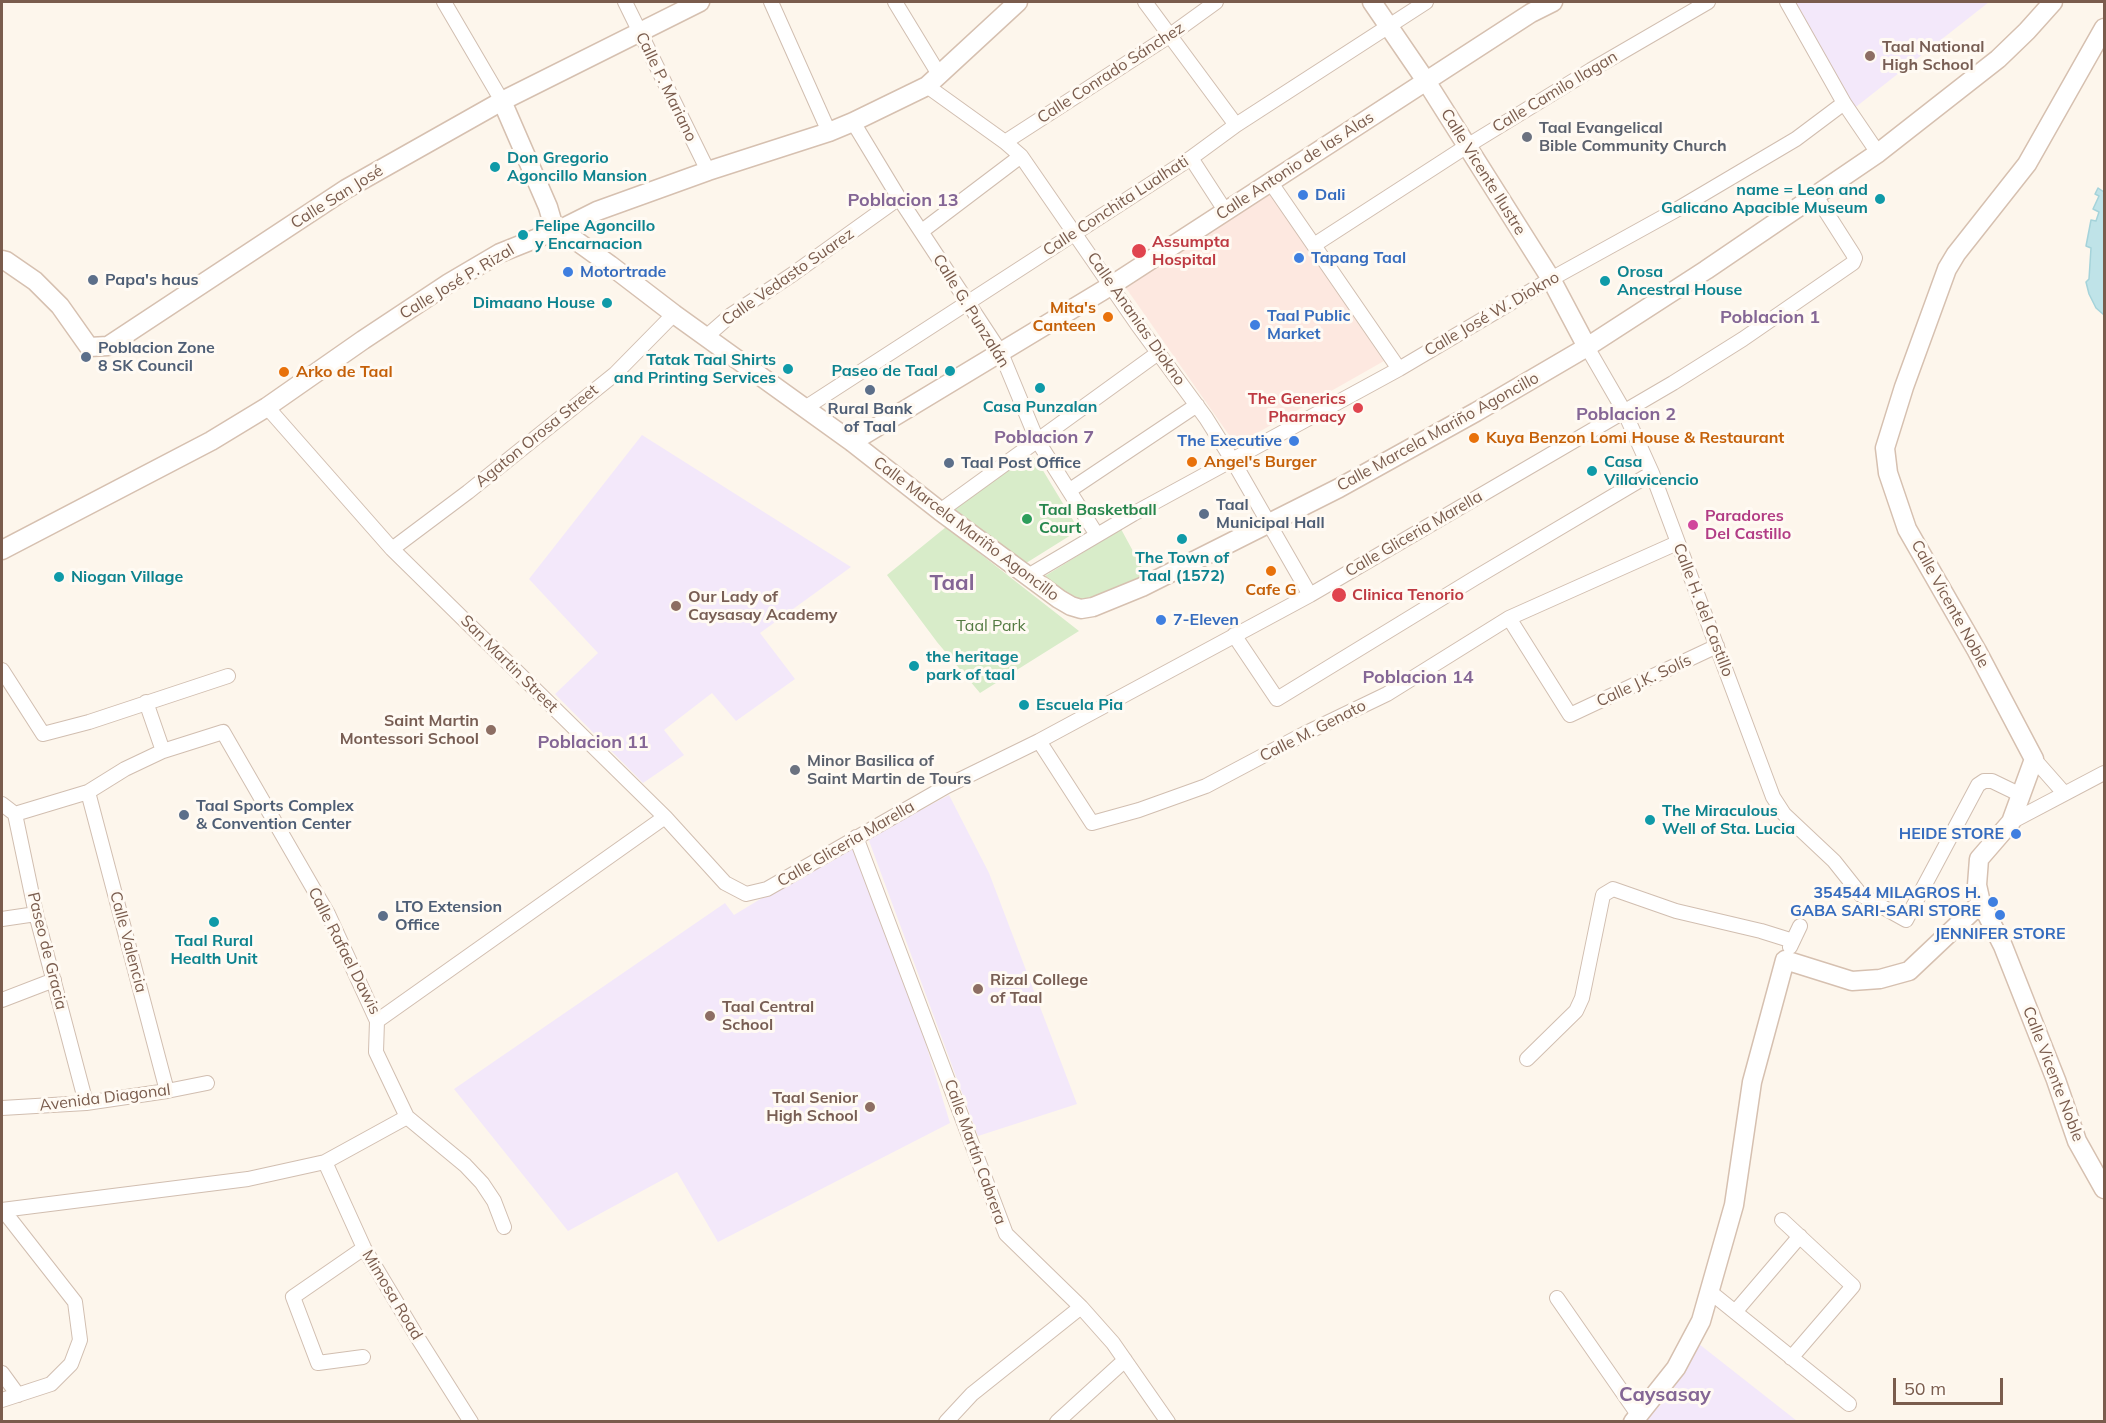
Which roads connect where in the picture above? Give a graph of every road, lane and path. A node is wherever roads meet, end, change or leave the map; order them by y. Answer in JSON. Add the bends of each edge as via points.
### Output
{"nodes":[{"id":1,"x":445,"y":2,"type":"edge"},
{"id":2,"x":625,"y":2,"type":"edge"},
{"id":3,"x":700,"y":2,"type":"edge"},
{"id":4,"x":771,"y":2,"type":"edge"},
{"id":5,"x":895,"y":2,"type":"edge"},
{"id":6,"x":1018,"y":2,"type":"edge"},
{"id":7,"x":1144,"y":2,"type":"edge"},
{"id":8,"x":1216,"y":2,"type":"edge"},
{"id":9,"x":1372,"y":2,"type":"edge"},
{"id":10,"x":1425,"y":2,"type":"edge"},
{"id":11,"x":1553,"y":2,"type":"edge"},
{"id":12,"x":1707,"y":2,"type":"edge"},
{"id":13,"x":1787,"y":2,"type":"edge"},
{"id":14,"x":2052,"y":2,"type":"edge"},
{"id":15,"x":1388,"y":25,"type":"junction"},
{"id":16,"x":2104,"y":28,"type":"edge"},
{"id":17,"x":638,"y":31,"type":"junction"},
{"id":18,"x":1169,"y":36,"type":"junction"},
{"id":19,"x":934,"y":81,"type":"junction"},
{"id":20,"x":1426,"y":81,"type":"junction"},
{"id":21,"x":502,"y":101,"type":"junction"},
{"id":22,"x":1844,"y":103,"type":"junction"},
{"id":23,"x":853,"y":122,"type":"junction"},
{"id":24,"x":1236,"y":125,"type":"junction"},
{"id":25,"x":829,"y":132,"type":"junction"},
{"id":26,"x":1005,"y":142,"type":"junction"},
{"id":27,"x":1467,"y":146,"type":"junction"},
{"id":28,"x":1878,"y":153,"type":"junction"},
{"id":29,"x":1021,"y":156,"type":"junction"},
{"id":30,"x":1191,"y":158,"type":"junction"},
{"id":31,"x":708,"y":171,"type":"junction"},
{"id":32,"x":1271,"y":183,"type":"junction"},
{"id":33,"x":1816,"y":196,"type":"junction"},
{"id":34,"x":899,"y":198,"type":"junction"},
{"id":35,"x":1226,"y":212,"type":"junction"},
{"id":36,"x":921,"y":231,"type":"junction"},
{"id":37,"x":1075,"y":231,"type":"junction"},
{"id":38,"x":558,"y":232,"type":"junction"},
{"id":39,"x":1314,"y":245,"type":"junction"},
{"id":40,"x":4,"y":261,"type":"edge"},
{"id":41,"x":1551,"y":279,"type":"junction"},
{"id":42,"x":1112,"y":285,"type":"junction"},
{"id":43,"x":967,"y":302,"type":"junction"},
{"id":44,"x":674,"y":314,"type":"junction"},
{"id":45,"x":707,"y":336,"type":"junction"},
{"id":46,"x":1587,"y":347,"type":"junction"},
{"id":47,"x":1001,"y":352,"type":"junction"},
{"id":48,"x":1158,"y":353,"type":"junction"},
{"id":49,"x":1399,"y":369,"type":"junction"},
{"id":50,"x":1197,"y":405,"type":"junction"},
{"id":51,"x":267,"y":407,"type":"junction"},
{"id":52,"x":805,"y":408,"type":"junction"},
{"id":53,"x":1624,"y":411,"type":"junction"},
{"id":54,"x":1037,"y":440,"type":"junction"},
{"id":55,"x":852,"y":442,"type":"junction"},
{"id":56,"x":1233,"y":461,"type":"junction"},
{"id":57,"x":1652,"y":473,"type":"junction"},
{"id":58,"x":1070,"y":490,"type":"junction"},
{"id":59,"x":940,"y":511,"type":"junction"},
{"id":60,"x":1270,"y":523,"type":"junction"},
{"id":61,"x":1097,"y":535,"type":"junction"},
{"id":62,"x":1677,"y":543,"type":"junction"},
{"id":63,"x":392,"y":549,"type":"junction"},
{"id":64,"x":2,"y":550,"type":"edge"},
{"id":65,"x":1028,"y":576,"type":"junction"},
{"id":66,"x":1310,"y":595,"type":"junction"},
{"id":67,"x":1509,"y":618,"type":"junction"},
{"id":68,"x":1234,"y":635,"type":"junction"},
{"id":69,"x":1717,"y":646,"type":"junction"},
{"id":70,"x":2,"y":670,"type":"edge"},
{"id":71,"x":228,"y":676,"type":"dead end"},
{"id":72,"x":146,"y":702,"type":"junction"},
{"id":73,"x":1039,"y":741,"type":"junction"},
{"id":74,"x":164,"y":751,"type":"junction"},
{"id":75,"x":2034,"y":759,"type":"junction"},
{"id":76,"x":2104,"y":773,"type":"edge"},
{"id":77,"x":88,"y":792,"type":"junction"},
{"id":78,"x":2064,"y":793,"type":"junction"},
{"id":79,"x":2021,"y":795,"type":"junction"},
{"id":80,"x":2,"y":804,"type":"edge"},
{"id":81,"x":15,"y":814,"type":"junction"},
{"id":82,"x":665,"y":817,"type":"junction"},
{"id":83,"x":2012,"y":822,"type":"junction"},
{"id":84,"x":856,"y":837,"type":"junction"},
{"id":85,"x":767,"y":889,"type":"joint"},
{"id":86,"x":1981,"y":903,"type":"junction"},
{"id":87,"x":36,"y":914,"type":"junction"},
{"id":88,"x":2,"y":919,"type":"edge"},
{"id":89,"x":1800,"y":926,"type":"dead end"},
{"id":90,"x":1793,"y":941,"type":"junction"},
{"id":91,"x":1785,"y":960,"type":"junction"},
{"id":92,"x":54,"y":980,"type":"junction"},
{"id":93,"x":2,"y":1000,"type":"edge"},
{"id":94,"x":377,"y":1021,"type":"junction"},
{"id":95,"x":1527,"y":1059,"type":"dead end"},
{"id":96,"x":207,"y":1083,"type":"dead end"},
{"id":97,"x":167,"y":1092,"type":"junction"},
{"id":98,"x":86,"y":1103,"type":"junction"},
{"id":99,"x":2,"y":1108,"type":"edge"},
{"id":100,"x":407,"y":1118,"type":"junction"},
{"id":101,"x":325,"y":1162,"type":"junction"},
{"id":102,"x":2104,"y":1189,"type":"edge"},
{"id":103,"x":2,"y":1210,"type":"edge"},
{"id":104,"x":1782,"y":1220,"type":"dead end"},
{"id":105,"x":504,"y":1227,"type":"dead end"},
{"id":106,"x":1800,"y":1236,"type":"junction"},
{"id":107,"x":364,"y":1248,"type":"junction"},
{"id":108,"x":1709,"y":1292,"type":"junction"},
{"id":109,"x":1557,"y":1298,"type":"dead end"},
{"id":110,"x":1081,"y":1307,"type":"junction"},
{"id":111,"x":1735,"y":1312,"type":"junction"},
{"id":112,"x":363,"y":1357,"type":"dead end"},
{"id":113,"x":1791,"y":1358,"type":"junction"},
{"id":114,"x":1125,"y":1360,"type":"junction"},
{"id":115,"x":2,"y":1373,"type":"edge"},
{"id":116,"x":18,"y":1395,"type":"junction"},
{"id":117,"x":2,"y":1400,"type":"edge"},
{"id":118,"x":1849,"y":1404,"type":"dead end"},
{"id":119,"x":1636,"y":1419,"type":"edge"},
{"id":120,"x":471,"y":1422,"type":"edge"},
{"id":121,"x":946,"y":1422,"type":"edge"},
{"id":122,"x":1058,"y":1422,"type":"edge"},
{"id":123,"x":1168,"y":1422,"type":"edge"}],
"edges":[{"from":1,"to":21,"type":"street"},
{"from":2,"to":17,"type":"street","name":"Calle P. Mariano"},
{"from":3,"to":17,"type":"main road","name":"Calle San José"},
{"from":4,"to":25,"type":"street"},
{"from":5,"to":19,"type":"street"},
{"from":6,"to":19,"type":"main road","name":"Calle José P. Rizal"},
{"from":7,"to":18,"type":"street"},
{"from":8,"to":18,"type":"street","name":"Calle Conrado Sánchez"},
{"from":9,"to":15,"type":"main road","name":"Calle Vicente Ilustre"},
{"from":10,"to":15,"type":"street","name":"Calle Conchita Lualhati"},
{"from":11,"to":20,"type":"main road","name":"Calle Antonio de las Alas","via":[[1531,12]]},
{"from":12,"to":27,"type":"street","name":"Calle Camilo Ilagan"},
{"from":13,"to":22,"type":"street"},
{"from":14,"to":28,"type":"main road","name":"Calle Marcela Mariño Agoncillo","via":[[1998,59]]},
{"from":15,"to":20,"type":"main road","name":"Calle Vicente Ilustre"},
{"from":15,"to":24,"type":"street","name":"Calle Conchita Lualhati"},
{"from":16,"to":75,"type":"main road","name":"Calle Vicente Noble","via":[[2026,164],[1951,262],[1886,448],[1888,473],[1907,529]]},
{"from":17,"to":21,"type":"main road","name":"Calle San José"},
{"from":17,"to":31,"type":"street","name":"Calle P. Mariano"},
{"from":18,"to":24,"type":"street"},
{"from":18,"to":26,"type":"street","name":"Calle Conrado Sánchez"},
{"from":19,"to":23,"type":"main road","name":"Calle José P. Rizal"},
{"from":19,"to":26,"type":"street","name":"Calle Ananias Diokno"},
{"from":20,"to":27,"type":"main road","name":"Calle Vicente Ilustre"},
{"from":20,"to":32,"type":"main road","name":"Calle Antonio de las Alas"},
{"from":21,"to":38,"type":"main road"},
{"from":21,"to":40,"type":"main road","name":"Calle San José","via":[[346,189],[108,346],[89,347],[60,306],[35,281]]},
{"from":22,"to":28,"type":"street"},
{"from":22,"to":41,"type":"street","name":"Calle José W. Diokno","via":[[1796,139]]},
{"from":23,"to":25,"type":"main road","name":"Calle José P. Rizal"},
{"from":23,"to":34,"type":"street","name":"Calle G. Punzalán"},
{"from":24,"to":30,"type":"street","name":"Calle Conchita Lualhati"},
{"from":25,"to":31,"type":"main road","name":"Calle José P. Rizal"},
{"from":26,"to":29,"type":"street","name":"Calle Ananias Diokno"},
{"from":27,"to":39,"type":"street","name":"Calle Camilo Ilagan"},
{"from":27,"to":41,"type":"main road","name":"Calle Vicente Ilustre"},
{"from":28,"to":33,"type":"main road","name":"Calle Marcela Mariño Agoncillo"},
{"from":29,"to":36,"type":"street"},
{"from":29,"to":37,"type":"street","name":"Calle Ananias Diokno"},
{"from":30,"to":35,"type":"street"},
{"from":30,"to":37,"type":"street","name":"Calle Conchita Lualhati"},
{"from":31,"to":38,"type":"main road","name":"Calle José P. Rizal","via":[[597,211]]},
{"from":32,"to":35,"type":"main road","name":"Calle Antonio de las Alas"},
{"from":32,"to":39,"type":"street"},
{"from":33,"to":46,"type":"main road","name":"Calle Marcela Mariño Agoncillo"},
{"from":33,"to":53,"type":"street","name":"Calle Gliceria Marella","via":[[1853,254],[1853,263],[1743,339]]},
{"from":34,"to":36,"type":"street","name":"Calle G. Punzalán"},
{"from":34,"to":45,"type":"street","name":"Calle Vedasto Suarez","via":[[731,315]]},
{"from":35,"to":42,"type":"main road","name":"Calle Antonio de las Alas"},
{"from":36,"to":43,"type":"street","name":"Calle G. Punzalán"},
{"from":37,"to":42,"type":"street","name":"Calle Ananias Diokno"},
{"from":37,"to":43,"type":"street","name":"Calle Conchita Lualhati"},
{"from":38,"to":44,"type":"main road","name":"Calle Marcela Mariño Agoncillo","via":[[571,237]]},
{"from":38,"to":51,"type":"main road","name":"Calle José P. Rizal","via":[[500,253],[449,283]]},
{"from":39,"to":49,"type":"street"},
{"from":41,"to":46,"type":"main road","name":"Calle Vicente Ilustre"},
{"from":41,"to":49,"type":"street","name":"Calle José W. Diokno"},
{"from":42,"to":47,"type":"main road","name":"Calle Antonio de las Alas"},
{"from":42,"to":48,"type":"street","name":"Calle Ananias Diokno"},
{"from":43,"to":47,"type":"street","name":"Calle G. Punzalán"},
{"from":43,"to":52,"type":"street","name":"Calle Conchita Lualhati"},
{"from":44,"to":45,"type":"main road","name":"Calle Marcela Mariño Agoncillo"},
{"from":44,"to":63,"type":"street","name":"Agaton Orosa Street","via":[[615,374]]},
{"from":45,"to":52,"type":"main road","name":"Calle Marcela Mariño Agoncillo"},
{"from":46,"to":53,"type":"street","name":"Calle H. del Castillo"},
{"from":46,"to":60,"type":"main road","name":"Calle Marcela Mariño Agoncillo","via":[[1403,453]]},
{"from":47,"to":54,"type":"street","name":"Calle G. Punzalán"},
{"from":47,"to":55,"type":"main road","name":"Calle Antonio de las Alas"},
{"from":48,"to":50,"type":"street","name":"Calle Ananias Diokno"},
{"from":48,"to":54,"type":"street"},
{"from":49,"to":56,"type":"street","name":"Calle José W. Diokno"},
{"from":50,"to":56,"type":"street","name":"Calle Ananias Diokno"},
{"from":50,"to":58,"type":"street"},
{"from":51,"to":63,"type":"street","name":"San Martin Street"},
{"from":51,"to":64,"type":"main road","name":"Calle José P. Rizal","via":[[157,471]]},
{"from":52,"to":55,"type":"main road","name":"Calle Marcela Mariño Agoncillo"},
{"from":53,"to":57,"type":"street","name":"Calle H. del Castillo"},
{"from":53,"to":66,"type":"street","name":"Calle Gliceria Marella"},
{"from":54,"to":58,"type":"street","name":"Calle G. Punzalán"},
{"from":54,"to":59,"type":"street"},
{"from":55,"to":59,"type":"main road","name":"Calle Marcela Mariño Agoncillo"},
{"from":56,"to":60,"type":"street","name":"Calle Ananias Diokno"},
{"from":56,"to":61,"type":"street","name":"Calle José W. Diokno"},
{"from":57,"to":62,"type":"street","name":"Calle H. del Castillo"},
{"from":57,"to":68,"type":"street","via":[[1277,699]]},
{"from":58,"to":61,"type":"street","name":"Calle G. Punzalán"},
{"from":59,"to":65,"type":"main road","name":"Calle Marcela Mariño Agoncillo"},
{"from":60,"to":65,"type":"main road","name":"Calle Marcela Mariño Agoncillo","via":[[1093,607],[1071,606]]},
{"from":60,"to":66,"type":"street","name":"Calle Ananias Diokno"},
{"from":61,"to":65,"type":"street","name":"Calle José W. Diokno"},
{"from":62,"to":67,"type":"street","name":"Calle M. Genato"},
{"from":62,"to":69,"type":"street","name":"Calle H. del Castillo"},
{"from":63,"to":82,"type":"street","name":"San Martin Street"},
{"from":66,"to":68,"type":"street","name":"Calle Gliceria Marella"},
{"from":67,"to":69,"type":"street","name":"Calle J.K. Solís","via":[[1570,715]]},
{"from":67,"to":73,"type":"street","name":"Calle M. Genato","via":[[1387,694],[1206,786],[1092,823]]},
{"from":68,"to":73,"type":"street","name":"Calle Gliceria Marella"},
{"from":69,"to":79,"type":"street","name":"Calle H. del Castillo","via":[[1773,797],[1784,814],[1834,861],[1861,895],[1906,920],[1978,785],[1992,781]]},
{"from":70,"to":72,"type":"street","via":[[43,734]]},
{"from":71,"to":72,"type":"street"},
{"from":72,"to":74,"type":"street"},
{"from":73,"to":84,"type":"street","name":"Calle Gliceria Marella"},
{"from":74,"to":77,"type":"street","name":"Calle Rafael Dawis"},
{"from":74,"to":94,"type":"street","name":"Calle Rafael Dawis","via":[[223,732],[328,914]]},
{"from":75,"to":78,"type":"street"},
{"from":75,"to":79,"type":"main road","name":"Calle Vicente Noble"},
{"from":76,"to":78,"type":"street"},
{"from":77,"to":81,"type":"street","name":"Calle Rafael Dawis"},
{"from":77,"to":97,"type":"street","name":"Calle Valencia"},
{"from":78,"to":83,"type":"street"},
{"from":79,"to":83,"type":"main road","name":"Calle Vicente Noble"},
{"from":80,"to":81,"type":"street"},
{"from":81,"to":87,"type":"street","name":"Paseo de Gracia"},
{"from":82,"to":85,"type":"street","name":"San Martin Street","via":[[725,883],[746,894]]},
{"from":82,"to":94,"type":"street","name":"Calle Rafael Dawis"},
{"from":83,"to":86,"type":"main road","name":"Calle Vicente Noble","via":[[1979,859],[1977,885]]},
{"from":84,"to":85,"type":"street","name":"Calle Gliceria Marella"},
{"from":84,"to":110,"type":"street","name":"Calle Martín Cabrera","via":[[1006,1234]]},
{"from":86,"to":91,"type":"main road","via":[[1909,971],[1852,981]]},
{"from":86,"to":102,"type":"main road","name":"Calle Vicente Noble","via":[[2003,946],[2078,1141]]},
{"from":87,"to":88,"type":"street"},
{"from":87,"to":92,"type":"street","name":"Paseo de Gracia"},
{"from":89,"to":90,"type":"street"},
{"from":90,"to":91,"type":"street"},
{"from":90,"to":95,"type":"street","via":[[1676,911],[1613,889],[1603,895],[1576,1011]]},
{"from":91,"to":108,"type":"main road","via":[[1752,1082],[1734,1205]]},
{"from":92,"to":93,"type":"street"},
{"from":92,"to":98,"type":"street","name":"Paseo de Gracia"},
{"from":94,"to":100,"type":"street","via":[[376,1052]]},
{"from":96,"to":97,"type":"street","name":"Avenida Diagonal"},
{"from":97,"to":98,"type":"street","name":"Avenida Diagonal"},
{"from":98,"to":99,"type":"street","name":"Avenida Diagonal"},
{"from":100,"to":101,"type":"street"},
{"from":100,"to":105,"type":"street","via":[[482,1183]]},
{"from":101,"to":103,"type":"street","via":[[248,1179]]},
{"from":101,"to":107,"type":"street","name":"Mimosa Road"},
{"from":103,"to":116,"type":"street","via":[[75,1302],[80,1340],[71,1364],[51,1384]]},
{"from":104,"to":106,"type":"street"},
{"from":106,"to":111,"type":"street"},
{"from":106,"to":113,"type":"street","via":[[1852,1286]]},
{"from":107,"to":112,"type":"street","via":[[292,1297],[318,1363]]},
{"from":107,"to":120,"type":"street","name":"Mimosa Road"},
{"from":108,"to":111,"type":"street"},
{"from":108,"to":119,"type":"main road","via":[[1701,1320],[1676,1368]]},
{"from":109,"to":119,"type":"street"},
{"from":110,"to":114,"type":"street","name":"Calle Martín Cabrera"},
{"from":110,"to":121,"type":"street","via":[[972,1394]]},
{"from":111,"to":113,"type":"street"},
{"from":113,"to":118,"type":"street"},
{"from":114,"to":122,"type":"street"},
{"from":114,"to":123,"type":"street","name":"Calle Martín Cabrera"},
{"from":115,"to":116,"type":"street"},
{"from":116,"to":117,"type":"street"}]}
